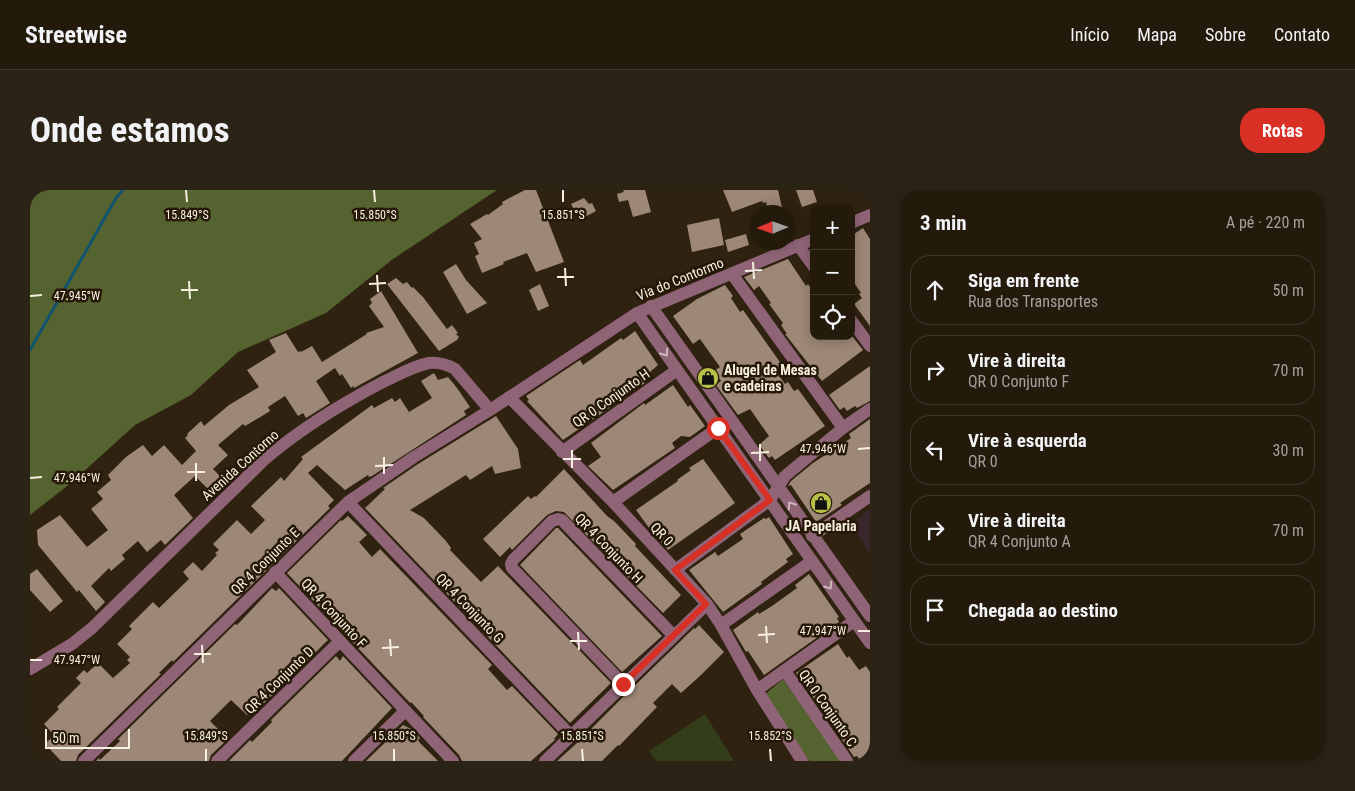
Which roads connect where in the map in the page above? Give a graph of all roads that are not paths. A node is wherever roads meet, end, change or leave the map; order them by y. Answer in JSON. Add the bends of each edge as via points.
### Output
{"nodes":[{"id":1,"x":869,"y":218,"type":"edge"},
{"id":2,"x":855,"y":222,"type":"edge"},
{"id":3,"x":810,"y":240,"type":"edge"},
{"id":4,"x":798,"y":245,"type":"junction"},
{"id":5,"x":810,"y":262,"type":"edge"},
{"id":6,"x":732,"y":274,"type":"junction"},
{"id":7,"x":651,"y":306,"type":"junction"},
{"id":8,"x":637,"y":313,"type":"junction"},
{"id":9,"x":855,"y":325,"type":"edge"},
{"id":10,"x":870,"y":346,"type":"edge"},
{"id":11,"x":677,"y":370,"type":"junction"},
{"id":12,"x":509,"y":397,"type":"junction"},
{"id":13,"x":870,"y":409,"type":"edge"},
{"id":14,"x":490,"y":410,"type":"junction"},
{"id":15,"x":718,"y":428,"type":"junction"},
{"id":16,"x":843,"y":428,"type":"junction"},
{"id":17,"x":562,"y":452,"type":"junction"},
{"id":18,"x":778,"y":485,"type":"junction"},
{"id":19,"x":870,"y":496,"type":"edge"},
{"id":20,"x":770,"y":500,"type":"junction"},
{"id":21,"x":348,"y":502,"type":"junction"},
{"id":22,"x":613,"y":502,"type":"junction"},
{"id":23,"x":812,"y":536,"type":"junction"},
{"id":24,"x":812,"y":562,"type":"junction"},
{"id":25,"x":675,"y":570,"type":"junction"},
{"id":26,"x":275,"y":572,"type":"junction"},
{"id":27,"x":706,"y":604,"type":"junction"},
{"id":28,"x":870,"y":616,"type":"edge"},
{"id":29,"x":854,"y":621,"type":"junction"},
{"id":30,"x":721,"y":625,"type":"junction"},
{"id":31,"x":673,"y":635,"type":"junction"},
{"id":32,"x":340,"y":641,"type":"junction"},
{"id":33,"x":870,"y":643,"type":"edge"},
{"id":34,"x":30,"y":669,"type":"edge"},
{"id":35,"x":784,"y":671,"type":"junction"},
{"id":36,"x":623,"y":684,"type":"junction"},
{"id":37,"x":757,"y":690,"type":"junction"},
{"id":38,"x":405,"y":711,"type":"junction"},
{"id":39,"x":571,"y":736,"type":"junction"},
{"id":40,"x":451,"y":760,"type":"edge"},
{"id":41,"x":84,"y":761,"type":"edge"},
{"id":42,"x":217,"y":761,"type":"edge"},
{"id":43,"x":354,"y":761,"type":"edge"},
{"id":44,"x":545,"y":761,"type":"edge"},
{"id":45,"x":802,"y":761,"type":"edge"},
{"id":46,"x":847,"y":761,"type":"edge"}],
"edges":[{"from":1,"to":2,"type":"street"},
{"from":3,"to":4,"type":"street","name":"Via do Contormo"},
{"from":4,"to":5,"type":"street"},
{"from":4,"to":6,"type":"street","name":"Via do Contormo"},
{"from":6,"to":7,"type":"street","name":"Via do Contormo"},
{"from":6,"to":16,"type":"street"},
{"from":7,"to":8,"type":"street","name":"Via do Contormo"},
{"from":7,"to":18,"type":"street"},
{"from":8,"to":11,"type":"street","one_way":true},
{"from":8,"to":12,"type":"street","name":"Via do Contormo"},
{"from":9,"to":10,"type":"street"},
{"from":11,"to":15,"type":"street"},
{"from":11,"to":17,"type":"street","name":"QR 0 Conjunto H"},
{"from":12,"to":14,"type":"street","name":"Via do Contormo"},
{"from":12,"to":17,"type":"street","name":"QR 0"},
{"from":13,"to":16,"type":"street"},
{"from":14,"to":21,"type":"street","name":"QR 4 Conjunto E"},
{"from":14,"to":34,"type":"street","name":"Avenida Contorno","via":[[455,369],[439,362],[403,372],[348,401],[264,460],[103,619],[72,644]]},
{"from":15,"to":20,"type":"street"},
{"from":15,"to":22,"type":"street"},
{"from":16,"to":18,"type":"street"},
{"from":17,"to":22,"type":"street","name":"QR 0"},
{"from":18,"to":20,"type":"street"},
{"from":23,"to":18,"type":"street","one_way":true},
{"from":19,"to":23,"type":"street"},
{"from":20,"to":24,"type":"street"},
{"from":20,"to":25,"type":"street"},
{"from":21,"to":26,"type":"street","name":"QR 4 Conjunto E"},
{"from":21,"to":39,"type":"street","name":"QR 4 Conjunto G"},
{"from":22,"to":25,"type":"street","name":"QR 0"},
{"from":23,"to":28,"type":"street"},
{"from":24,"to":29,"type":"street","one_way":true},
{"from":24,"to":30,"type":"street"},
{"from":25,"to":27,"type":"street","name":"QR 0"},
{"from":26,"to":32,"type":"street","name":"QR 4 Conjunto F"},
{"from":26,"to":41,"type":"street","name":"QR 4 Conjunto E"},
{"from":27,"to":30,"type":"street","name":"QR 0"},
{"from":27,"to":31,"type":"street"},
{"from":29,"to":33,"type":"street"},
{"from":29,"to":35,"type":"street"},
{"from":30,"to":37,"type":"street","name":"QR 0"},
{"from":31,"to":36,"type":"street"},
{"from":31,"to":36,"type":"street","name":"QR 4 Conjunto H","via":[[562,520],[552,521],[513,560],[512,568]]},
{"from":32,"to":38,"type":"street","name":"QR 4 Conjunto F"},
{"from":32,"to":42,"type":"street","name":"QR 4 Conjunto D"},
{"from":35,"to":37,"type":"street"},
{"from":35,"to":46,"type":"street","name":"QR 0 Conjunto C"},
{"from":36,"to":39,"type":"street"},
{"from":37,"to":45,"type":"street","name":"QR 0"},
{"from":38,"to":40,"type":"street","name":"QR 4 Conjunto F"},
{"from":38,"to":43,"type":"street"},
{"from":39,"to":44,"type":"street"}]}
